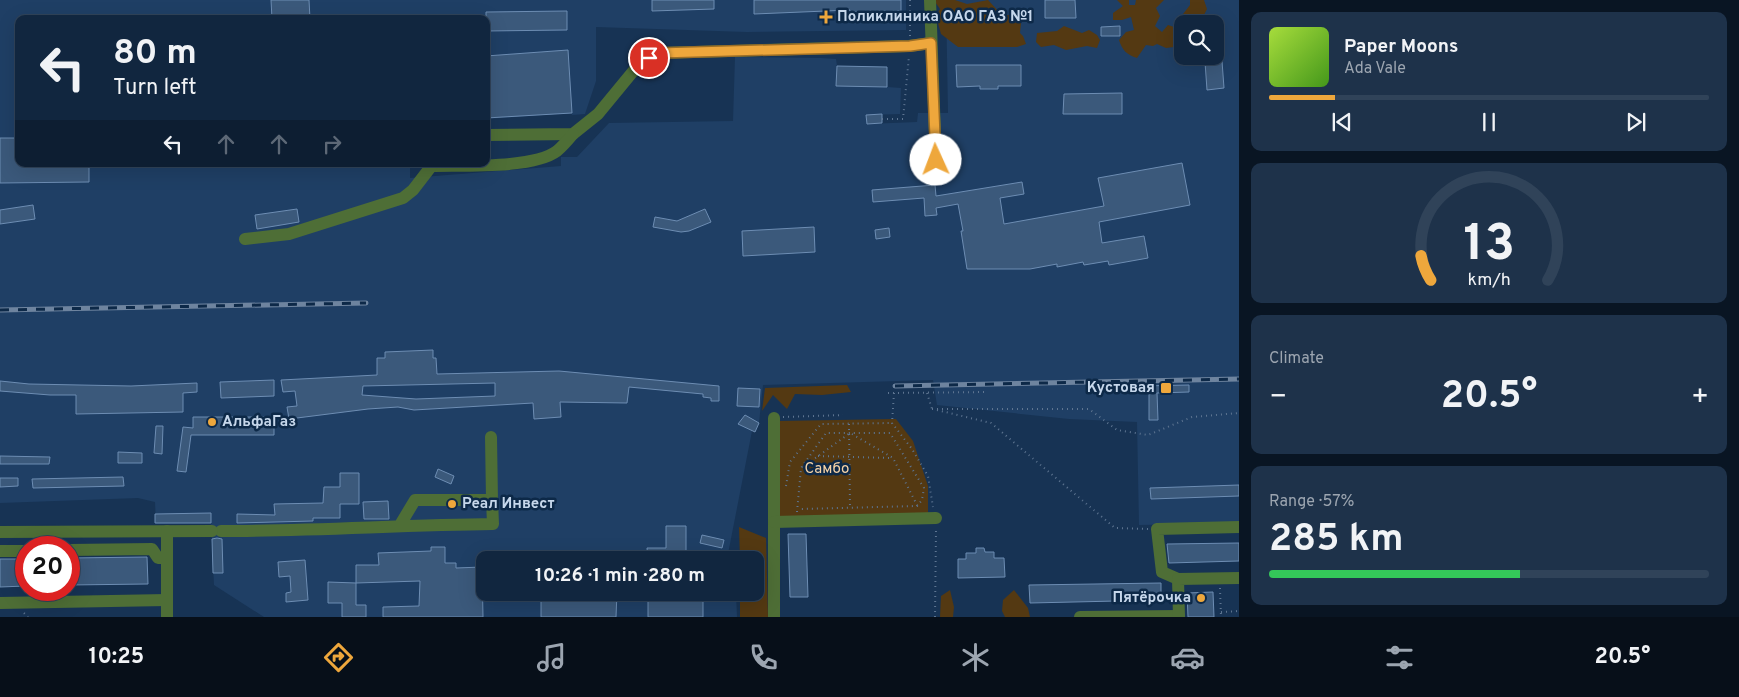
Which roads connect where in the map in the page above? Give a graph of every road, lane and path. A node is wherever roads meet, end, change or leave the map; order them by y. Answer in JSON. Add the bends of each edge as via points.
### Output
{"nodes":[{"id":1,"x":910,"y":0,"type":"edge"},
{"id":2,"x":930,"y":0,"type":"edge"},
{"id":3,"x":931,"y":43,"type":"junction"},
{"id":4,"x":910,"y":46,"type":"junction"},
{"id":5,"x":882,"y":119,"type":"dead end"},
{"id":6,"x":573,"y":134,"type":"junction"},
{"id":7,"x":490,"y":135,"type":"edge"},
{"id":8,"x":936,"y":160,"type":"dead end"},
{"id":9,"x":490,"y":164,"type":"edge"},
{"id":10,"x":430,"y":167,"type":"edge"},
{"id":11,"x":245,"y":239,"type":"dead end"},
{"id":12,"x":987,"y":392,"type":"dead end"},
{"id":13,"x":888,"y":393,"type":"dead end"},
{"id":14,"x":894,"y":393,"type":"junction"},
{"id":15,"x":926,"y":393,"type":"junction"},
{"id":16,"x":932,"y":409,"type":"junction"},
{"id":17,"x":1239,"y":413,"type":"edge"},
{"id":18,"x":843,"y":415,"type":"dead end"},
{"id":19,"x":774,"y":418,"type":"joint"},
{"id":20,"x":892,"y":423,"type":"junction"},
{"id":21,"x":850,"y":424,"type":"junction"},
{"id":22,"x":850,"y":433,"type":"junction"},
{"id":23,"x":491,"y":437,"type":"dead end"},
{"id":24,"x":818,"y":456,"type":"junction"},
{"id":25,"x":850,"y":456,"type":"junction"},
{"id":26,"x":893,"y":458,"type":"junction"},
{"id":27,"x":801,"y":468,"type":"junction"},
{"id":28,"x":785,"y":492,"type":"dead end"},
{"id":29,"x":492,"y":500,"type":"junction"},
{"id":30,"x":917,"y":506,"type":"junction"},
{"id":31,"x":850,"y":514,"type":"junction"},
{"id":32,"x":796,"y":516,"type":"junction"},
{"id":33,"x":936,"y":518,"type":"junction"},
{"id":34,"x":774,"y":522,"type":"junction"},
{"id":35,"x":400,"y":525,"type":"junction"},
{"id":36,"x":1239,"y":527,"type":"edge"},
{"id":37,"x":1157,"y":529,"type":"junction"},
{"id":38,"x":167,"y":531,"type":"junction"},
{"id":39,"x":0,"y":532,"type":"edge"},
{"id":40,"x":80,"y":550,"type":"edge"},
{"id":41,"x":15,"y":551,"type":"edge"},
{"id":42,"x":0,"y":552,"type":"edge"},
{"id":43,"x":167,"y":558,"type":"junction"},
{"id":44,"x":1220,"y":578,"type":"junction"},
{"id":45,"x":1239,"y":578,"type":"edge"},
{"id":46,"x":1178,"y":579,"type":"junction"},
{"id":47,"x":167,"y":600,"type":"junction"},
{"id":48,"x":0,"y":603,"type":"edge"},
{"id":49,"x":1239,"y":611,"type":"edge"},
{"id":50,"x":1221,"y":612,"type":"junction"},
{"id":51,"x":1179,"y":616,"type":"edge"},
{"id":52,"x":167,"y":617,"type":"edge"},
{"id":53,"x":774,"y":617,"type":"edge"},
{"id":54,"x":935,"y":617,"type":"edge"},
{"id":55,"x":1080,"y":617,"type":"edge"},
{"id":56,"x":1104,"y":617,"type":"edge"},
{"id":57,"x":1221,"y":617,"type":"edge"}],
"edges":[{"from":1,"to":4,"type":"path"},
{"from":2,"to":3,"type":"street"},
{"from":3,"to":4,"type":"street"},
{"from":3,"to":8,"type":"street"},
{"from":4,"to":5,"type":"path","via":[[903,119]]},
{"from":4,"to":6,"type":"street","via":[[659,53],[640,63],[598,114]]},
{"from":6,"to":7,"type":"street"},
{"from":6,"to":9,"type":"street","via":[[556,151],[542,158]]},
{"from":10,"to":11,"type":"street","via":[[403,198],[289,234]]},
{"from":12,"to":15,"type":"path"},
{"from":13,"to":14,"type":"path"},
{"from":14,"to":15,"type":"path"},
{"from":14,"to":20,"type":"path"},
{"from":15,"to":16,"type":"path"},
{"from":16,"to":17,"type":"path","via":[[1089,409],[1117,430],[1148,435],[1192,417]]},
{"from":16,"to":37,"type":"path","via":[[991,423],[1115,528]]},
{"from":18,"to":19,"type":"path"},
{"from":19,"to":34,"type":"street"},
{"from":20,"to":21,"type":"path"},
{"from":20,"to":33,"type":"path","via":[[928,476]]},
{"from":21,"to":22,"type":"path"},
{"from":21,"to":28,"type":"path","via":[[821,424],[790,462]]},
{"from":22,"to":24,"type":"path"},
{"from":22,"to":25,"type":"path"},
{"from":22,"to":26,"type":"path"},
{"from":22,"to":27,"type":"path","via":[[826,433]]},
{"from":22,"to":30,"type":"path","via":[[890,433],[924,488]]},
{"from":23,"to":29,"type":"street"},
{"from":24,"to":25,"type":"path"},
{"from":24,"to":27,"type":"path"},
{"from":25,"to":26,"type":"path"},
{"from":25,"to":31,"type":"path"},
{"from":26,"to":30,"type":"path"},
{"from":27,"to":32,"type":"path"},
{"from":29,"to":35,"type":"street","via":[[415,500]]},
{"from":29,"to":35,"type":"street","via":[[493,524]]},
{"from":30,"to":31,"type":"path"},
{"from":30,"to":33,"type":"path"},
{"from":31,"to":32,"type":"street"},
{"from":31,"to":32,"type":"path"},
{"from":31,"to":33,"type":"street"},
{"from":32,"to":34,"type":"street"},
{"from":33,"to":54,"type":"path"},
{"from":34,"to":53,"type":"street"},
{"from":35,"to":38,"type":"street","via":[[293,531]]},
{"from":36,"to":37,"type":"street"},
{"from":37,"to":46,"type":"street","via":[[1162,572]]},
{"from":38,"to":39,"type":"street"},
{"from":38,"to":43,"type":"street"},
{"from":40,"to":43,"type":"street","via":[[152,548],[158,558]]},
{"from":41,"to":42,"type":"street"},
{"from":43,"to":47,"type":"street"},
{"from":44,"to":45,"type":"street"},
{"from":44,"to":46,"type":"street"},
{"from":44,"to":50,"type":"path"},
{"from":46,"to":51,"type":"street"},
{"from":47,"to":48,"type":"street"},
{"from":47,"to":52,"type":"street"},
{"from":49,"to":50,"type":"path"},
{"from":50,"to":57,"type":"path"},
{"from":51,"to":56,"type":"street"},
{"from":55,"to":56,"type":"street"}]}
